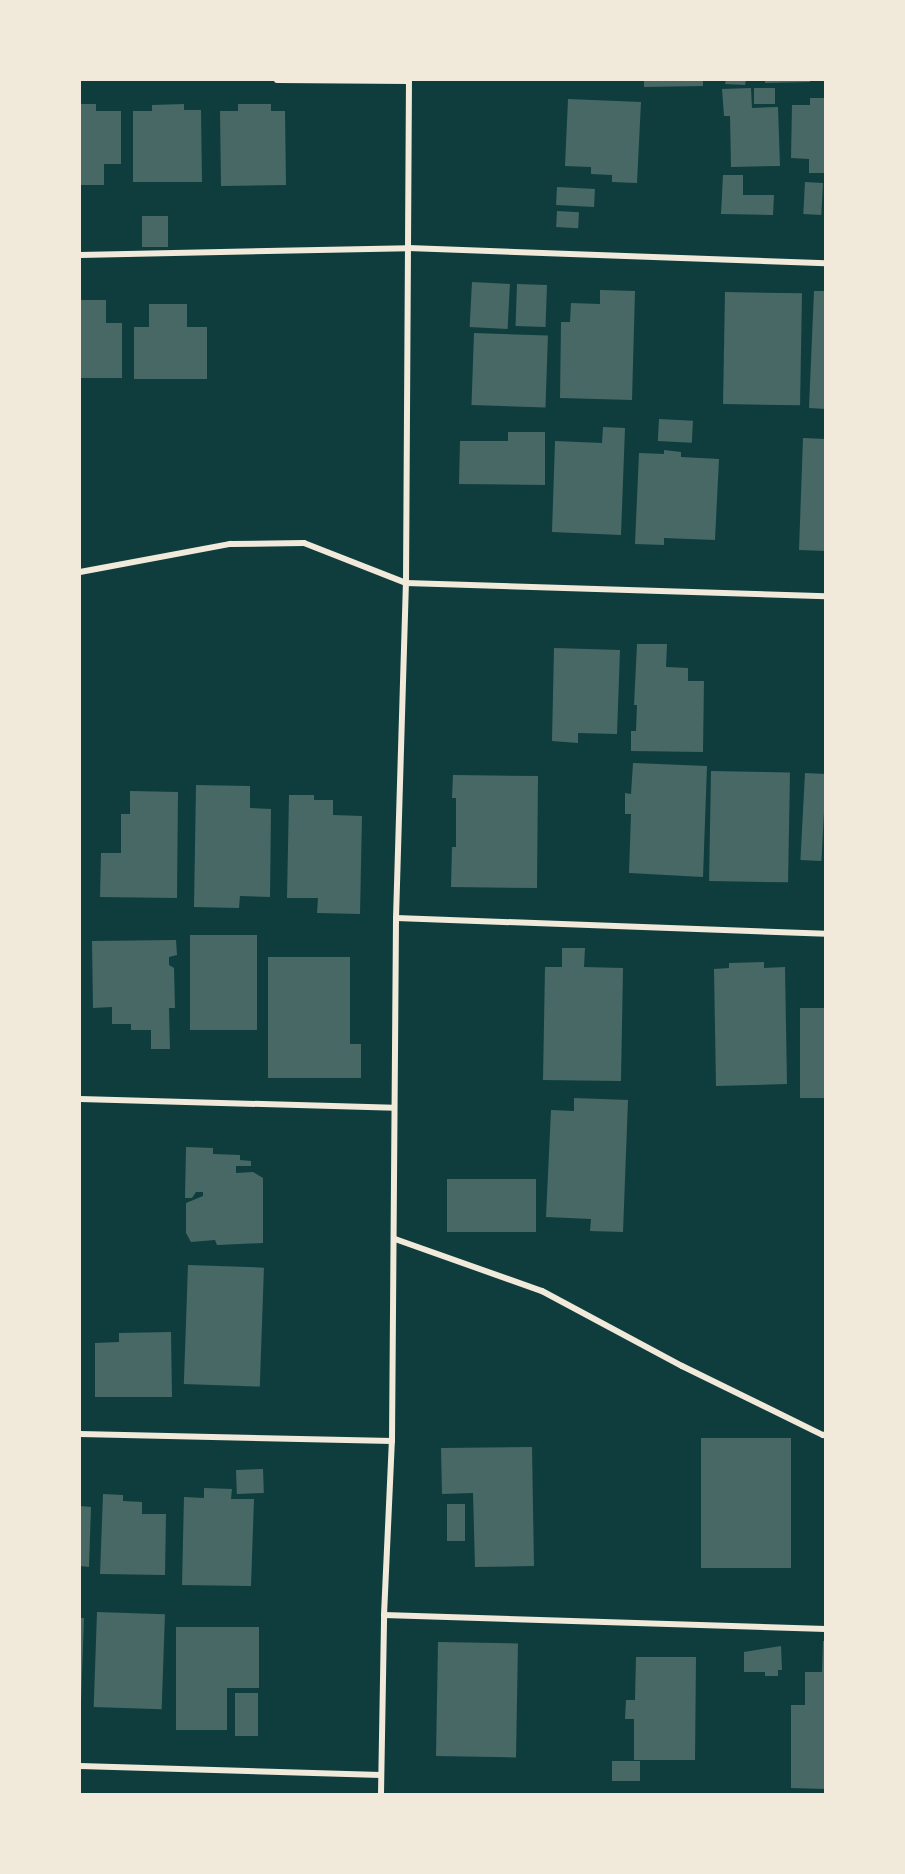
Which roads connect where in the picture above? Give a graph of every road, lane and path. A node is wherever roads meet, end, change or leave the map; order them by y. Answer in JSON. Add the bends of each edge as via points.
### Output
{"nodes":[{"id":1,"x":277,"y":80,"type":"edge"},
{"id":2,"x":409,"y":80,"type":"edge"},
{"id":3,"x":408,"y":248,"type":"junction"},
{"id":4,"x":80,"y":255,"type":"edge"},
{"id":5,"x":825,"y":262,"type":"edge"},
{"id":6,"x":80,"y":572,"type":"edge"},
{"id":7,"x":406,"y":583,"type":"junction"},
{"id":8,"x":825,"y":596,"type":"edge"},
{"id":9,"x":396,"y":918,"type":"junction"},
{"id":10,"x":825,"y":934,"type":"edge"},
{"id":11,"x":80,"y":1099,"type":"edge"},
{"id":12,"x":394,"y":1108,"type":"junction"},
{"id":13,"x":395,"y":1239,"type":"junction"},
{"id":14,"x":80,"y":1434,"type":"edge"},
{"id":15,"x":825,"y":1434,"type":"edge"},
{"id":16,"x":392,"y":1441,"type":"junction"},
{"id":17,"x":384,"y":1615,"type":"junction"},
{"id":18,"x":825,"y":1629,"type":"edge"},
{"id":19,"x":80,"y":1766,"type":"edge"},
{"id":20,"x":381,"y":1775,"type":"junction"},
{"id":21,"x":381,"y":1794,"type":"edge"}],
"edges":[{"from":1,"to":2,"type":"street"},
{"from":2,"to":3,"type":"street"},
{"from":3,"to":4,"type":"street"},
{"from":3,"to":5,"type":"street"},
{"from":3,"to":7,"type":"street"},
{"from":6,"to":7,"type":"street","via":[[230,544],[303,543]]},
{"from":7,"to":8,"type":"street"},
{"from":7,"to":9,"type":"street"},
{"from":9,"to":10,"type":"street"},
{"from":9,"to":12,"type":"street"},
{"from":11,"to":12,"type":"street"},
{"from":12,"to":13,"type":"street"},
{"from":13,"to":15,"type":"street","via":[[542,1291],[682,1366]]},
{"from":13,"to":16,"type":"street"},
{"from":14,"to":16,"type":"street"},
{"from":16,"to":17,"type":"street"},
{"from":17,"to":18,"type":"street"},
{"from":17,"to":20,"type":"street"},
{"from":19,"to":20,"type":"street"},
{"from":20,"to":21,"type":"street"}]}
